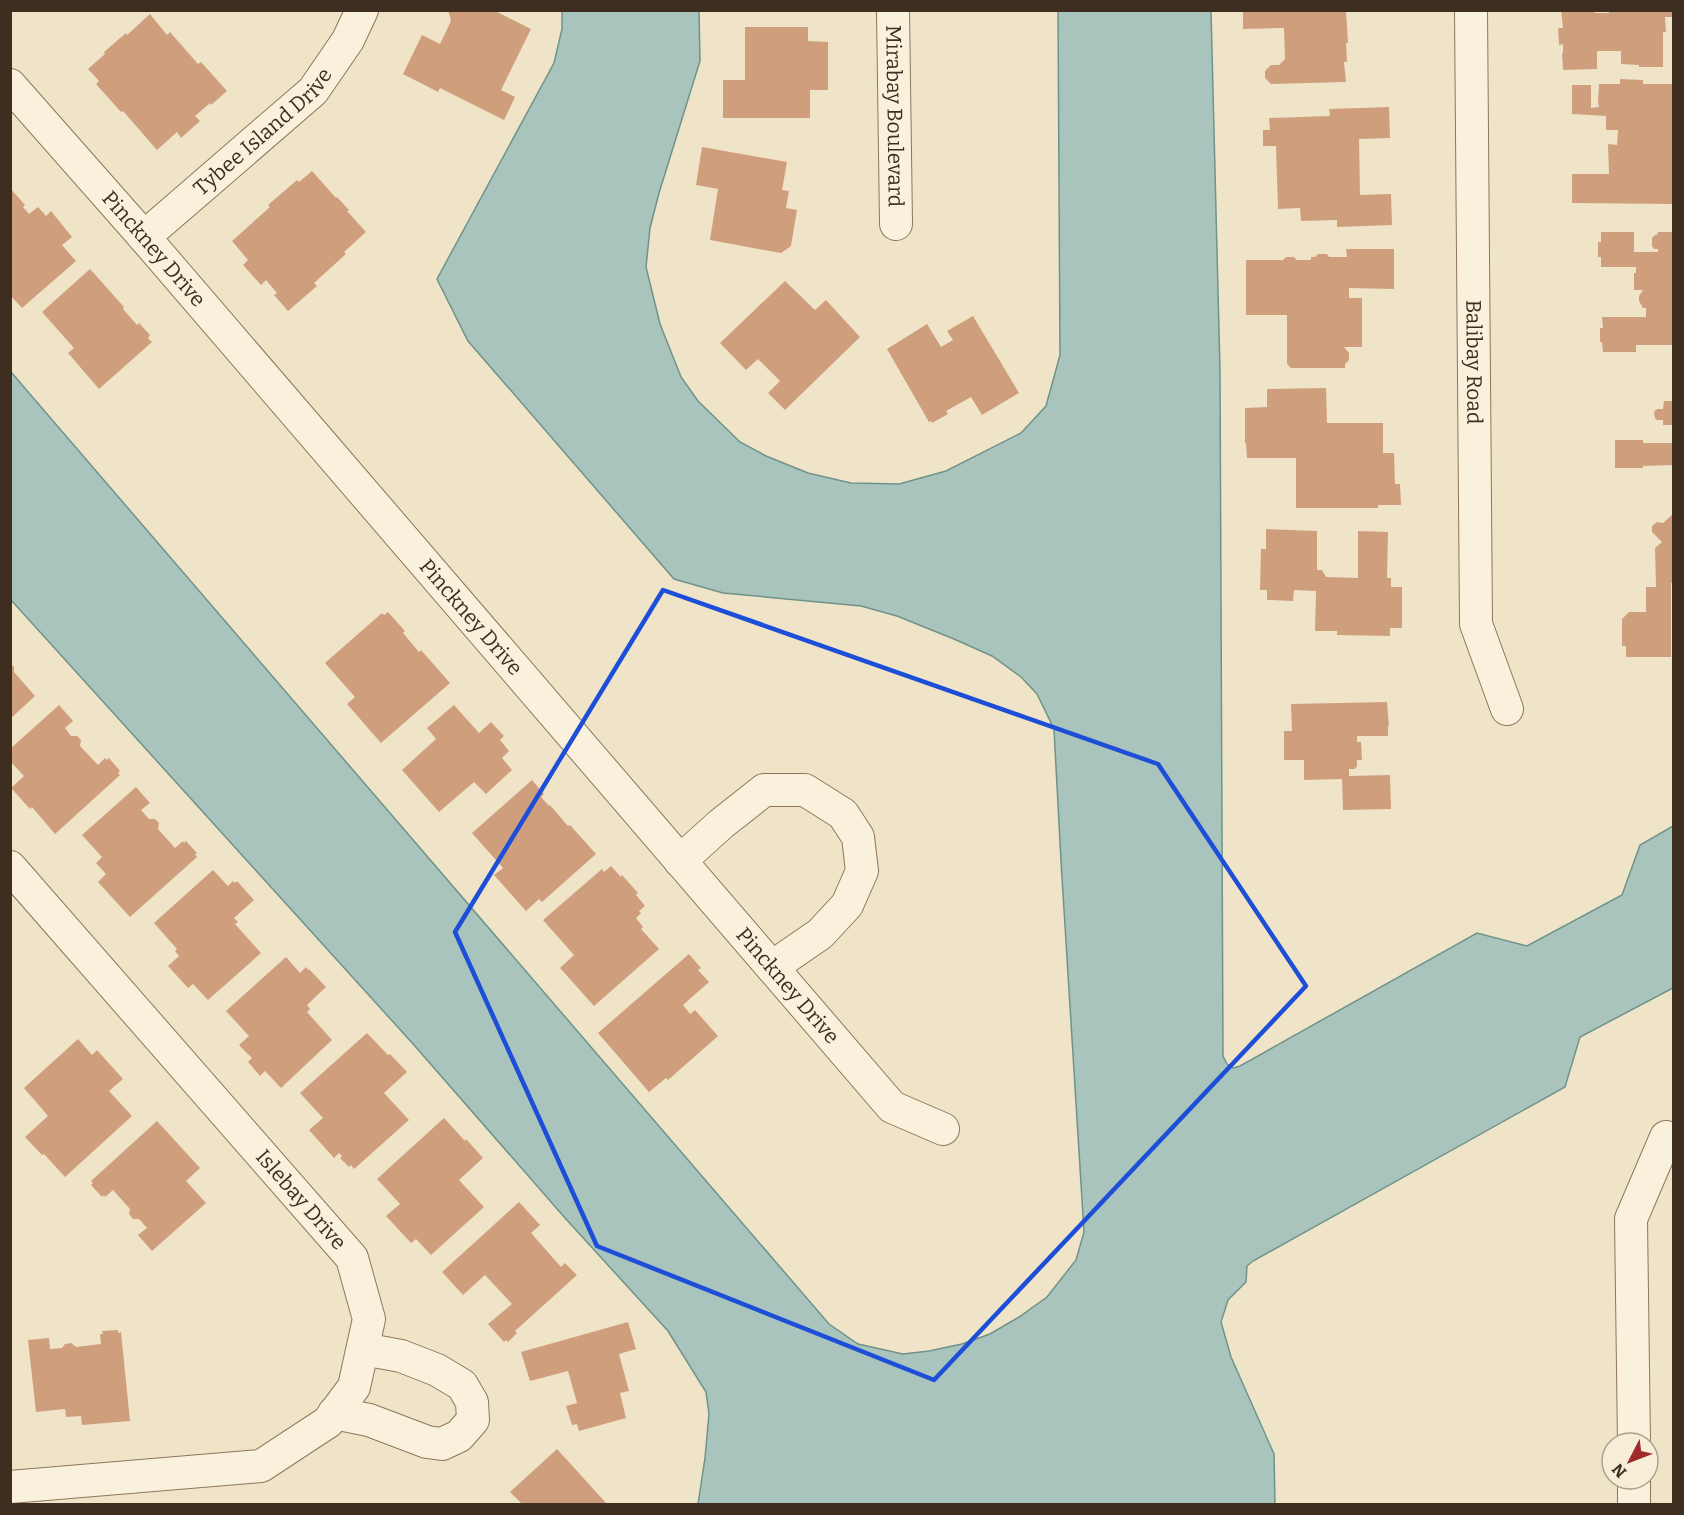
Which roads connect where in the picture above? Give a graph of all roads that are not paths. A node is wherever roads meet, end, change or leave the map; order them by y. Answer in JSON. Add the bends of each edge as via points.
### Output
{"nodes":[{"id":1,"x":362,"y":10,"type":"edge"},
{"id":2,"x":893,"y":10,"type":"edge"},
{"id":3,"x":1471,"y":10,"type":"edge"},
{"id":4,"x":10,"y":85,"type":"edge"},
{"id":5,"x":896,"y":224,"type":"dead end"},
{"id":6,"x":144,"y":237,"type":"junction"},
{"id":7,"x":1507,"y":709,"type":"dead end"},
{"id":8,"x":680,"y":861,"type":"junction"},
{"id":9,"x":10,"y":867,"type":"edge"},
{"id":10,"x":772,"y":968,"type":"junction"},
{"id":11,"x":943,"y":1129,"type":"dead end"},
{"id":12,"x":1666,"y":1137,"type":"dead end"},
{"id":13,"x":363,"y":1348,"type":"junction"},
{"id":14,"x":334,"y":1413,"type":"junction"},
{"id":15,"x":1634,"y":1431,"type":"edge"},
{"id":16,"x":10,"y":1487,"type":"edge"}],
"edges":[{"from":1,"to":6,"type":"street","name":"Tybee Island Drive","via":[[348,40],[313,91]]},
{"from":2,"to":5,"type":"street","name":"Mirabay Boulevard"},
{"from":3,"to":7,"type":"street","name":"Balibay Road","via":[[1476,624]]},
{"from":4,"to":6,"type":"street","name":"Pinckney Drive"},
{"from":6,"to":8,"type":"street","name":"Pinckney Drive"},
{"from":8,"to":10,"type":"street","name":"Pinckney Drive"},
{"from":8,"to":10,"type":"street","via":[[764,790],[805,790],[843,814],[858,837],[862,871],[847,905],[820,934]]},
{"from":9,"to":13,"type":"street","name":"Islebay Drive","via":[[352,1258],[369,1318]]},
{"from":10,"to":11,"type":"street","name":"Pinckney Drive","via":[[892,1107]]},
{"from":12,"to":15,"type":"street","via":[[1630,1219]]},
{"from":13,"to":14,"type":"street","name":"Islebay Drive","via":[[354,1387]]},
{"from":13,"to":14,"type":"street","via":[[401,1356],[462,1385],[472,1402],[473,1420],[459,1436],[442,1444]]},
{"from":14,"to":16,"type":"street","name":"Islebay Drive","via":[[328,1422],[261,1466]]}]}
